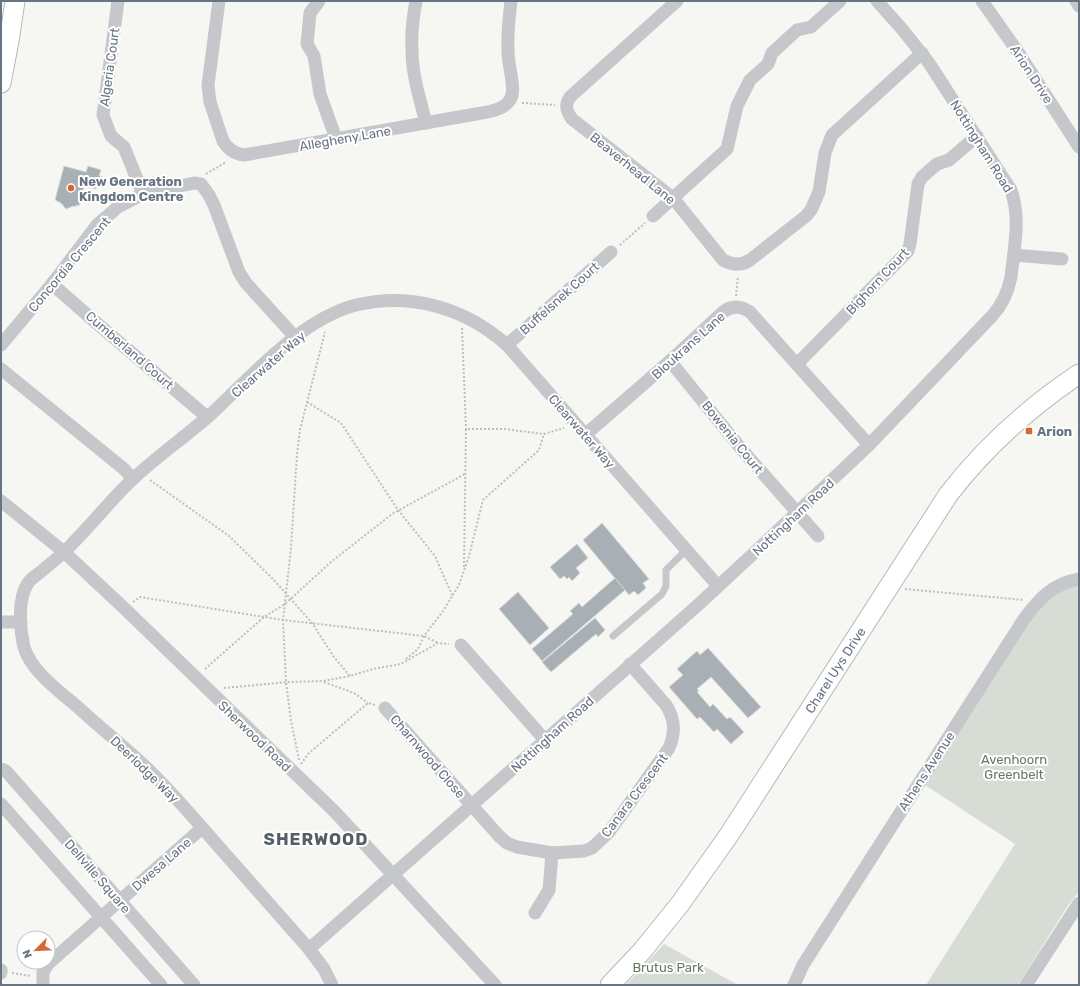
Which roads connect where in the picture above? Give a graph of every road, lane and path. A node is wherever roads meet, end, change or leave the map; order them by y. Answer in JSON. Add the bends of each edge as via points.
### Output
{"nodes":[{"id":1,"x":15,"y":1,"type":"edge"},
{"id":2,"x":118,"y":1,"type":"edge"},
{"id":3,"x":218,"y":1,"type":"edge"},
{"id":4,"x":319,"y":1,"type":"edge"},
{"id":5,"x":416,"y":1,"type":"edge"},
{"id":6,"x":511,"y":1,"type":"edge"},
{"id":7,"x":677,"y":1,"type":"edge"},
{"id":8,"x":840,"y":1,"type":"edge"},
{"id":9,"x":877,"y":1,"type":"edge"},
{"id":10,"x":982,"y":1,"type":"edge"},
{"id":11,"x":1076,"y":1,"type":"edge"},
{"id":12,"x":1079,"y":6,"type":"edge"},
{"id":13,"x":922,"y":53,"type":"junction"},
{"id":14,"x":1,"y":83,"type":"edge"},
{"id":15,"x":508,"y":102,"type":"junction"},
{"id":16,"x":566,"y":106,"type":"junction"},
{"id":17,"x":426,"y":123,"type":"junction"},
{"id":18,"x":977,"y":136,"type":"junction"},
{"id":19,"x":336,"y":139,"type":"junction"},
{"id":20,"x":1079,"y":147,"type":"edge"},
{"id":21,"x":235,"y":153,"type":"junction"},
{"id":22,"x":201,"y":184,"type":"junction"},
{"id":23,"x":143,"y":194,"type":"junction"},
{"id":24,"x":673,"y":198,"type":"junction"},
{"id":25,"x":653,"y":216,"type":"joint"},
{"id":26,"x":611,"y":252,"type":"joint"},
{"id":27,"x":1014,"y":255,"type":"junction"},
{"id":28,"x":1062,"y":259,"type":"dead end"},
{"id":29,"x":739,"y":264,"type":"junction"},
{"id":30,"x":52,"y":284,"type":"junction"},
{"id":31,"x":735,"y":307,"type":"junction"},
{"id":32,"x":329,"y":316,"type":"junction"},
{"id":33,"x":466,"y":317,"type":"junction"},
{"id":34,"x":295,"y":337,"type":"junction"},
{"id":35,"x":1,"y":345,"type":"edge"},
{"id":36,"x":507,"y":345,"type":"junction"},
{"id":37,"x":670,"y":361,"type":"junction"},
{"id":38,"x":796,"y":364,"type":"junction"},
{"id":39,"x":1,"y":369,"type":"edge"},
{"id":40,"x":1079,"y":374,"type":"edge"},
{"id":41,"x":307,"y":402,"type":"junction"},
{"id":42,"x":208,"y":417,"type":"junction"},
{"id":43,"x":576,"y":424,"type":"junction"},
{"id":44,"x":466,"y":429,"type":"junction"},
{"id":45,"x":544,"y":434,"type":"junction"},
{"id":46,"x":585,"y":435,"type":"junction"},
{"id":47,"x":869,"y":445,"type":"junction"},
{"id":48,"x":465,"y":474,"type":"junction"},
{"id":49,"x":137,"y":475,"type":"junction"},
{"id":50,"x":1,"y":501,"type":"edge"},
{"id":51,"x":398,"y":510,"type":"junction"},
{"id":52,"x":797,"y":513,"type":"junction"},
{"id":53,"x":818,"y":536,"type":"dead end"},
{"id":54,"x":686,"y":550,"type":"junction"},
{"id":55,"x":64,"y":552,"type":"junction"},
{"id":56,"x":464,"y":569,"type":"junction"},
{"id":57,"x":1079,"y":579,"type":"edge"},
{"id":58,"x":718,"y":586,"type":"junction"},
{"id":59,"x":888,"y":587,"type":"junction"},
{"id":60,"x":286,"y":594,"type":"junction"},
{"id":61,"x":452,"y":595,"type":"junction"},
{"id":62,"x":290,"y":599,"type":"junction"},
{"id":63,"x":1037,"y":601,"type":"junction"},
{"id":64,"x":285,"y":604,"type":"junction"},
{"id":65,"x":124,"y":608,"type":"junction"},
{"id":66,"x":264,"y":617,"type":"junction"},
{"id":67,"x":283,"y":620,"type":"junction"},
{"id":68,"x":1,"y":622,"type":"edge"},
{"id":69,"x":20,"y":622,"type":"junction"},
{"id":70,"x":312,"y":623,"type":"junction"},
{"id":71,"x":424,"y":636,"type":"junction"},
{"id":72,"x":613,"y":636,"type":"dead end"},
{"id":73,"x":438,"y":643,"type":"junction"},
{"id":74,"x":461,"y":645,"type":"joint"},
{"id":75,"x":401,"y":664,"type":"junction"},
{"id":76,"x":630,"y":664,"type":"junction"},
{"id":77,"x":350,"y":676,"type":"junction"},
{"id":78,"x":196,"y":678,"type":"junction"},
{"id":79,"x":323,"y":681,"type":"junction"},
{"id":80,"x":286,"y":682,"type":"junction"},
{"id":81,"x":217,"y":688,"type":"dead end"},
{"id":82,"x":368,"y":703,"type":"junction"},
{"id":83,"x":385,"y":708,"type":"joint"},
{"id":84,"x":545,"y":740,"type":"junction"},
{"id":85,"x":297,"y":768,"type":"junction"},
{"id":86,"x":1,"y":769,"type":"edge"},
{"id":87,"x":1,"y":804,"type":"edge"},
{"id":88,"x":472,"y":805,"type":"junction"},
{"id":89,"x":202,"y":828,"type":"junction"},
{"id":90,"x":552,"y":853,"type":"junction"},
{"id":91,"x":393,"y":874,"type":"junction"},
{"id":92,"x":120,"y":900,"type":"junction"},
{"id":93,"x":1079,"y":903,"type":"edge"},
{"id":94,"x":535,"y":913,"type":"dead end"},
{"id":95,"x":101,"y":917,"type":"junction"},
{"id":96,"x":309,"y":949,"type":"junction"},
{"id":97,"x":1,"y":972,"type":"edge"},
{"id":98,"x":43,"y":981,"type":"edge"},
{"id":99,"x":161,"y":985,"type":"edge"},
{"id":100,"x":194,"y":985,"type":"edge"},
{"id":101,"x":332,"y":985,"type":"edge"},
{"id":102,"x":495,"y":985,"type":"edge"},
{"id":103,"x":610,"y":985,"type":"edge"},
{"id":104,"x":794,"y":985,"type":"edge"},
{"id":105,"x":1026,"y":985,"type":"edge"}],
"edges":[{"from":1,"to":14,"type":"main road"},
{"from":2,"to":23,"type":"street","name":"Algeria Court","via":[[102,115],[111,136],[124,147]]},
{"from":3,"to":21,"type":"street","via":[[208,94],[223,141]]},
{"from":4,"to":19,"type":"street","via":[[310,13],[307,44],[314,56],[320,94]]},
{"from":5,"to":17,"type":"street","via":[[412,51]]},
{"from":6,"to":15,"type":"street","via":[[508,45],[512,94]]},
{"from":7,"to":16,"type":"street","via":[[571,96]]},
{"from":8,"to":24,"type":"street","via":[[811,27],[797,30],[772,53],[768,64],[750,80],[737,106],[727,149]]},
{"from":9,"to":13,"type":"street","name":"Nottingham Road"},
{"from":10,"to":20,"type":"street","name":"Arion Drive"},
{"from":11,"to":12,"type":"street"},
{"from":13,"to":18,"type":"street","name":"Nottingham Road"},
{"from":13,"to":29,"type":"street","via":[[832,135],[824,153],[819,192],[806,216],[745,264]]},
{"from":15,"to":16,"type":"path"},
{"from":15,"to":17,"type":"street","name":"Allegheny Lane","via":[[494,111]]},
{"from":16,"to":24,"type":"street","name":"Beaverhead Lane","via":[[572,119]]},
{"from":17,"to":19,"type":"street","name":"Allegheny Lane"},
{"from":18,"to":27,"type":"street","name":"Nottingham Road","via":[[1007,182],[1015,200],[1017,220]]},
{"from":18,"to":38,"type":"street","name":"Bighorn Court","via":[[949,160],[938,163],[920,179],[908,252]]},
{"from":19,"to":21,"type":"street","name":"Allegheny Lane","via":[[253,154]]},
{"from":21,"to":22,"type":"path","via":[[227,162],[206,174]]},
{"from":22,"to":23,"type":"street","name":"Concordia Crescent","via":[[185,184]]},
{"from":22,"to":34,"type":"street","via":[[214,205],[239,272]]},
{"from":23,"to":30,"type":"street","name":"Concordia Crescent","via":[[118,207],[97,225]]},
{"from":24,"to":25,"type":"street"},
{"from":24,"to":29,"type":"street","name":"Beaverhead Lane","via":[[723,260],[730,264]]},
{"from":25,"to":26,"type":"path"},
{"from":26,"to":36,"type":"street","name":"Buffelsnek Court"},
{"from":27,"to":28,"type":"street"},
{"from":27,"to":47,"type":"street","name":"Nottingham Road","via":[[1010,286],[997,310]]},
{"from":29,"to":31,"type":"path"},
{"from":30,"to":35,"type":"street","name":"Concordia Crescent"},
{"from":30,"to":42,"type":"street","name":"Cumberland Court"},
{"from":31,"to":37,"type":"street","name":"Bloukrans Lane","via":[[723,312]]},
{"from":31,"to":38,"type":"street","name":"Bloukrans Lane","via":[[750,312]]},
{"from":32,"to":33,"type":"street","name":"Clearwater Way","via":[[355,306],[393,300],[430,304]]},
{"from":32,"to":34,"type":"street","name":"Clearwater Way"},
{"from":32,"to":41,"type":"path"},
{"from":33,"to":36,"type":"street","name":"Clearwater Way","via":[[485,327]]},
{"from":33,"to":44,"type":"path","via":[[462,322]]},
{"from":34,"to":42,"type":"street","name":"Clearwater Way"},
{"from":36,"to":43,"type":"street","name":"Clearwater Way"},
{"from":37,"to":46,"type":"street","name":"Bloukrans Lane"},
{"from":37,"to":52,"type":"street","name":"Bowenia Court"},
{"from":38,"to":47,"type":"street","name":"Bloukrans Lane"},
{"from":39,"to":49,"type":"street","via":[[124,469]]},
{"from":40,"to":59,"type":"main road","name":"Charel Uys Drive","via":[[1028,411],[974,463],[948,495]]},
{"from":41,"to":51,"type":"path","via":[[341,422]]},
{"from":41,"to":60,"type":"path","via":[[296,454]]},
{"from":42,"to":49,"type":"street","name":"Clearwater Way"},
{"from":43,"to":45,"type":"path"},
{"from":43,"to":46,"type":"street","name":"Clearwater Way"},
{"from":44,"to":45,"type":"path","via":[[505,429]]},
{"from":44,"to":48,"type":"path"},
{"from":45,"to":56,"type":"path","via":[[539,450],[483,500]]},
{"from":46,"to":54,"type":"street","name":"Clearwater Way"},
{"from":47,"to":52,"type":"street","name":"Nottingham Road"},
{"from":48,"to":51,"type":"path"},
{"from":48,"to":56,"type":"path"},
{"from":49,"to":55,"type":"street","name":"Clearwater Way"},
{"from":49,"to":60,"type":"path","via":[[228,536]]},
{"from":50,"to":55,"type":"street","name":"Sherwood Road"},
{"from":51,"to":61,"type":"path","via":[[436,556]]},
{"from":51,"to":62,"type":"path","via":[[331,562]]},
{"from":52,"to":53,"type":"street","name":"Bowenia Court"},
{"from":52,"to":58,"type":"street","name":"Nottingham Road"},
{"from":54,"to":58,"type":"street","name":"Clearwater Way"},
{"from":54,"to":72,"type":"lane","via":[[666,570],[666,586],[662,594]]},
{"from":55,"to":65,"type":"street","name":"Sherwood Road"},
{"from":55,"to":69,"type":"street","name":"Deerlodge Way","via":[[28,583],[22,598]]},
{"from":56,"to":61,"type":"path","via":[[459,585]]},
{"from":57,"to":63,"type":"street","name":"Athens Avenue","via":[[1053,589]]},
{"from":58,"to":76,"type":"street","name":"Nottingham Road"},
{"from":59,"to":63,"type":"path"},
{"from":59,"to":103,"type":"main road","name":"Charel Uys Drive","via":[[733,829],[692,888],[642,951]]},
{"from":60,"to":62,"type":"path"},
{"from":60,"to":64,"type":"path"},
{"from":61,"to":71,"type":"path"},
{"from":62,"to":64,"type":"path"},
{"from":62,"to":70,"type":"path"},
{"from":63,"to":104,"type":"street","name":"Athens Avenue","via":[[828,925],[803,965]]},
{"from":64,"to":66,"type":"path"},
{"from":64,"to":67,"type":"path"},
{"from":65,"to":66,"type":"path","via":[[140,597]]},
{"from":65,"to":78,"type":"street","name":"Sherwood Road"},
{"from":66,"to":67,"type":"path"},
{"from":66,"to":78,"type":"path"},
{"from":67,"to":70,"type":"path"},
{"from":67,"to":80,"type":"path"},
{"from":68,"to":69,"type":"street"},
{"from":69,"to":89,"type":"street","name":"Deerlodge Way","via":[[29,660],[152,773]]},
{"from":70,"to":71,"type":"path"},
{"from":70,"to":77,"type":"path"},
{"from":71,"to":73,"type":"path"},
{"from":71,"to":75,"type":"path","via":[[418,649]]},
{"from":73,"to":74,"type":"path"},
{"from":73,"to":75,"type":"path"},
{"from":74,"to":84,"type":"street"},
{"from":75,"to":77,"type":"path"},
{"from":76,"to":84,"type":"street","name":"Nottingham Road"},
{"from":76,"to":90,"type":"street","name":"Canara Crescent","via":[[670,711],[674,725],[672,741],[601,840],[584,851]]},
{"from":77,"to":79,"type":"path"},
{"from":78,"to":85,"type":"street","name":"Sherwood Road"},
{"from":79,"to":80,"type":"path"},
{"from":79,"to":82,"type":"path","via":[[354,693]]},
{"from":80,"to":81,"type":"path"},
{"from":80,"to":85,"type":"path"},
{"from":82,"to":83,"type":"path"},
{"from":82,"to":85,"type":"path","via":[[309,753]]},
{"from":83,"to":88,"type":"street","name":"Charnwood Close"},
{"from":84,"to":88,"type":"street","name":"Nottingham Road"},
{"from":85,"to":91,"type":"street","name":"Sherwood Road"},
{"from":86,"to":92,"type":"street","name":"Dellville Square","via":[[6,771]]},
{"from":87,"to":95,"type":"street","name":"Dellville Square"},
{"from":88,"to":90,"type":"street","name":"Canara Crescent","via":[[507,843]]},
{"from":88,"to":91,"type":"street","name":"Nottingham Road"},
{"from":89,"to":92,"type":"street","name":"Dwesa Lane"},
{"from":89,"to":96,"type":"street","name":"Deerlodge Way"},
{"from":90,"to":94,"type":"street","via":[[549,890]]},
{"from":91,"to":96,"type":"street","name":"Nottingham Road"},
{"from":91,"to":102,"type":"street","name":"Sherwood Road"},
{"from":92,"to":95,"type":"street","name":"Dwesa Lane"},
{"from":92,"to":100,"type":"street","name":"Dellville Square"},
{"from":93,"to":105,"type":"street"},
{"from":95,"to":98,"type":"street","name":"Dwesa Lane","via":[[48,964]]},
{"from":95,"to":99,"type":"street","name":"Dellville Square"},
{"from":96,"to":101,"type":"street","name":"Deerlodge Way"},
{"from":97,"to":98,"type":"path"}]}
